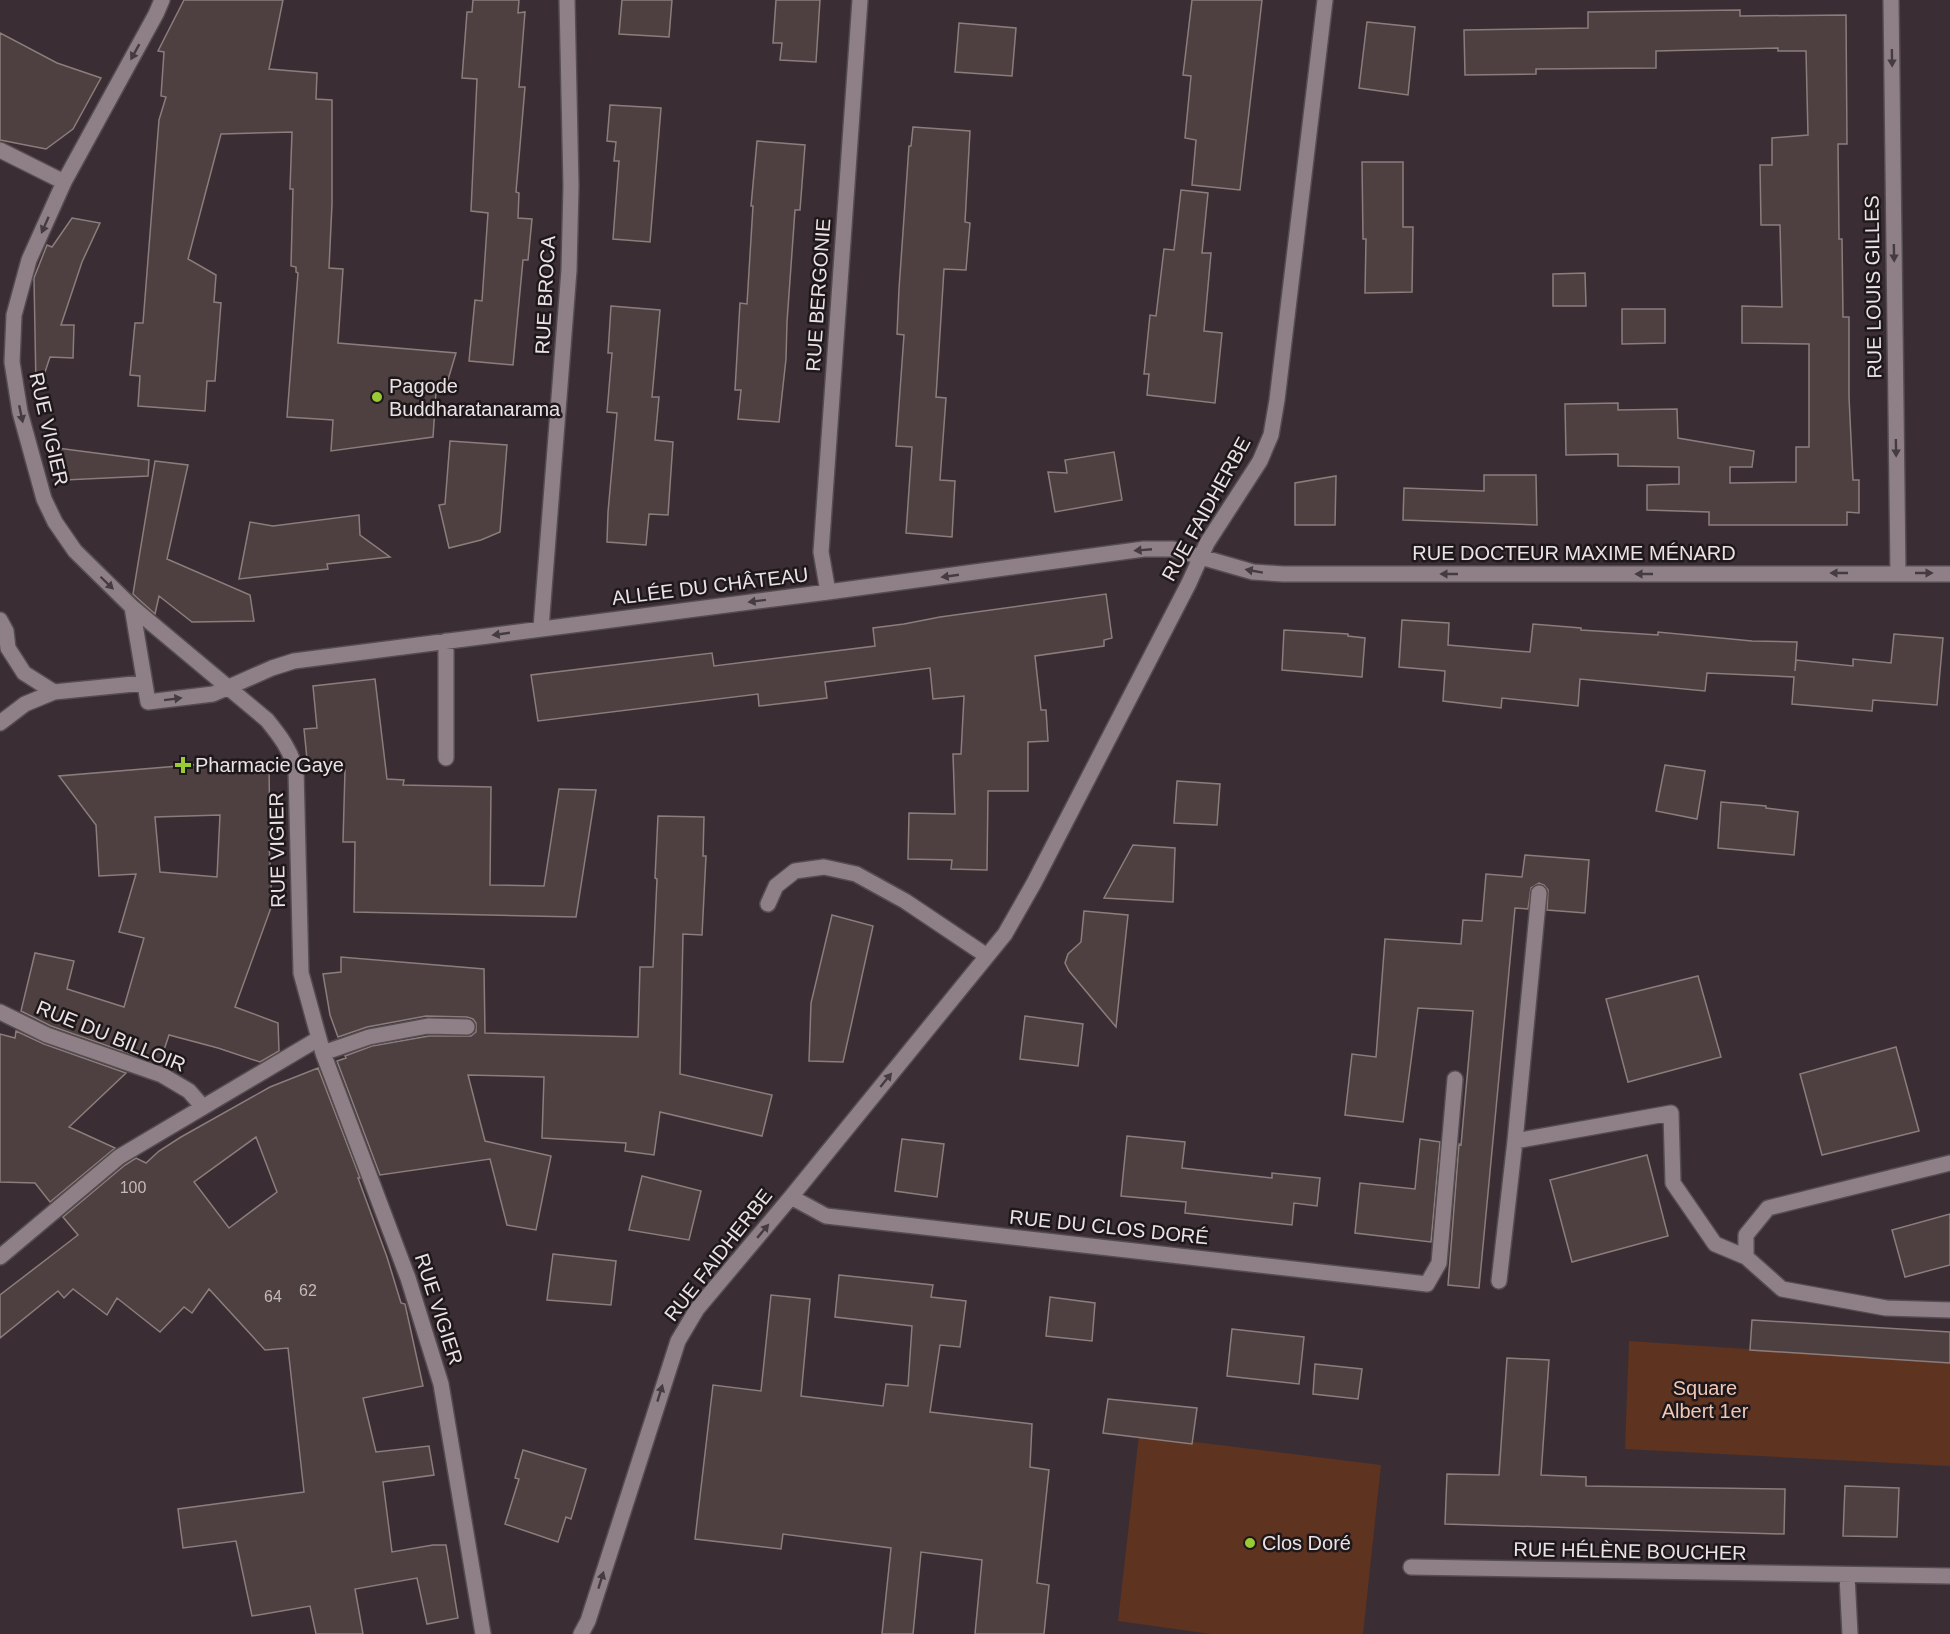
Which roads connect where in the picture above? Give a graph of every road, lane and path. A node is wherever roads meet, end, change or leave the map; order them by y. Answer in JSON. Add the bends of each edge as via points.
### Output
{"nodes":[{"id":1,"x":162,"y":0,"type":"edge"},
{"id":2,"x":567,"y":0,"type":"edge"},
{"id":3,"x":860,"y":0,"type":"edge"},
{"id":4,"x":1325,"y":0,"type":"edge"},
{"id":5,"x":1891,"y":0,"type":"edge"},
{"id":6,"x":0,"y":150,"type":"edge"},
{"id":7,"x":64,"y":182,"type":"junction"},
{"id":8,"x":1201,"y":556,"type":"junction"},
{"id":9,"x":1898,"y":573,"type":"junction"},
{"id":10,"x":1950,"y":574,"type":"edge"},
{"id":11,"x":828,"y":592,"type":"junction"},
{"id":12,"x":132,"y":607,"type":"junction"},
{"id":13,"x":0,"y":620,"type":"edge"},
{"id":14,"x":541,"y":628,"type":"junction"},
{"id":15,"x":446,"y":641,"type":"junction"},
{"id":16,"x":4,"y":653,"type":"edge"},
{"id":17,"x":144,"y":683,"type":"junction"},
{"id":18,"x":229,"y":688,"type":"junction"},
{"id":19,"x":54,"y":692,"type":"junction"},
{"id":20,"x":0,"y":723,"type":"edge"},
{"id":21,"x":446,"y":758,"type":"dead end"},
{"id":22,"x":1539,"y":893,"type":"dead end"},
{"id":23,"x":768,"y":904,"type":"dead end"},
{"id":24,"x":987,"y":956,"type":"junction"},
{"id":25,"x":0,"y":1012,"type":"edge"},
{"id":26,"x":467,"y":1027,"type":"dead end"},
{"id":27,"x":321,"y":1046,"type":"junction"},
{"id":28,"x":1455,"y":1079,"type":"dead end"},
{"id":29,"x":202,"y":1106,"type":"junction"},
{"id":30,"x":1515,"y":1142,"type":"junction"},
{"id":31,"x":1950,"y":1163,"type":"edge"},
{"id":32,"x":791,"y":1197,"type":"junction"},
{"id":33,"x":0,"y":1257,"type":"edge"},
{"id":34,"x":1746,"y":1257,"type":"junction"},
{"id":35,"x":1499,"y":1281,"type":"dead end"},
{"id":36,"x":1950,"y":1310,"type":"edge"},
{"id":37,"x":1411,"y":1567,"type":"dead end"},
{"id":38,"x":1848,"y":1576,"type":"junction"},
{"id":39,"x":1950,"y":1576,"type":"edge"},
{"id":40,"x":483,"y":1634,"type":"edge"},
{"id":41,"x":581,"y":1634,"type":"edge"},
{"id":42,"x":1850,"y":1634,"type":"edge"}],
"edges":[{"from":1,"to":7,"type":"street","name":"RUE VIGIER","one_way":true},
{"from":2,"to":14,"type":"street","name":"RUE BROCA","via":[[569,270]]},
{"from":3,"to":11,"type":"street","name":"RUE BERGONIE","via":[[821,552]]},
{"from":4,"to":8,"type":"street","name":"RUE FAIDHERBE","via":[[1271,435],[1260,461]]},
{"from":5,"to":9,"type":"street","name":"RUE LOUIS GILLES","one_way":true},
{"from":6,"to":7,"type":"street"},
{"from":7,"to":12,"type":"street","name":"RUE VIGIER","one_way":true,"via":[[29,260],[14,315],[12,362],[20,412],[44,499],[55,522],[75,551]]},
{"from":9,"to":8,"type":"street","name":"RUE DOCTEUR MAXIME MÉNARD","one_way":true,"via":[[1282,574],[1253,572]]},
{"from":8,"to":11,"type":"street","name":"ALLÉE DU CHÂTEAU","one_way":true,"via":[[1173,549],[1144,549]]},
{"from":8,"to":24,"type":"street","name":"RUE FAIDHERBE","via":[[1029,893]]},
{"from":9,"to":10,"type":"street","name":"RUE DOCTEUR MAXIME MÉNARD","one_way":true},
{"from":11,"to":14,"type":"street","name":"ALLÉE DU CHÂTEAU","one_way":true},
{"from":12,"to":17,"type":"street"},
{"from":12,"to":18,"type":"street","name":"RUE VIGIER"},
{"from":13,"to":16,"type":"street","via":[[6,631]]},
{"from":14,"to":15,"type":"street","name":"ALLÉE DU CHÂTEAU","one_way":true},
{"from":15,"to":18,"type":"street","name":"ALLÉE DU CHÂTEAU","via":[[294,661]]},
{"from":15,"to":21,"type":"street"},
{"from":16,"to":19,"type":"street","via":[[24,673]]},
{"from":17,"to":18,"type":"street","name":"ALLÉE DU CHÂTEAU","one_way":true,"via":[[148,702],[213,694]]},
{"from":17,"to":19,"type":"street"},
{"from":18,"to":27,"type":"street","name":"RUE VIGIER","via":[[285,741],[296,770],[299,953]]},
{"from":19,"to":20,"type":"street","via":[[25,704]]},
{"from":22,"to":30,"type":"street"},
{"from":23,"to":24,"type":"street","via":[[776,886],[795,871],[824,867],[856,874],[905,900]]},
{"from":32,"to":24,"type":"street","name":"RUE FAIDHERBE","one_way":true},
{"from":25,"to":29,"type":"street","name":"RUE DU BILLOIR","via":[[47,1035],[162,1075],[189,1091]]},
{"from":26,"to":27,"type":"street","via":[[428,1026]]},
{"from":27,"to":29,"type":"street"},
{"from":27,"to":40,"type":"street","name":"RUE VIGIER","via":[[408,1278],[441,1384]]},
{"from":28,"to":32,"type":"street","name":"RUE DU CLOS DORÉ","via":[[1439,1263],[1427,1284],[826,1216]]},
{"from":29,"to":33,"type":"street","via":[[119,1157]]},
{"from":30,"to":34,"type":"street","via":[[1671,1113],[1673,1183],[1715,1244]]},
{"from":30,"to":35,"type":"street"},
{"from":31,"to":34,"type":"street","via":[[1768,1208],[1746,1235]]},
{"from":41,"to":32,"type":"street","name":"RUE FAIDHERBE","one_way":true,"via":[[678,1341],[698,1309]]},
{"from":34,"to":36,"type":"street","via":[[1782,1289],[1886,1308]]},
{"from":37,"to":38,"type":"street","name":"RUE HÉLÈNE BOUCHER"},
{"from":38,"to":39,"type":"street","name":"RUE HÉLÈNE BOUCHER"},
{"from":38,"to":42,"type":"street"}]}
